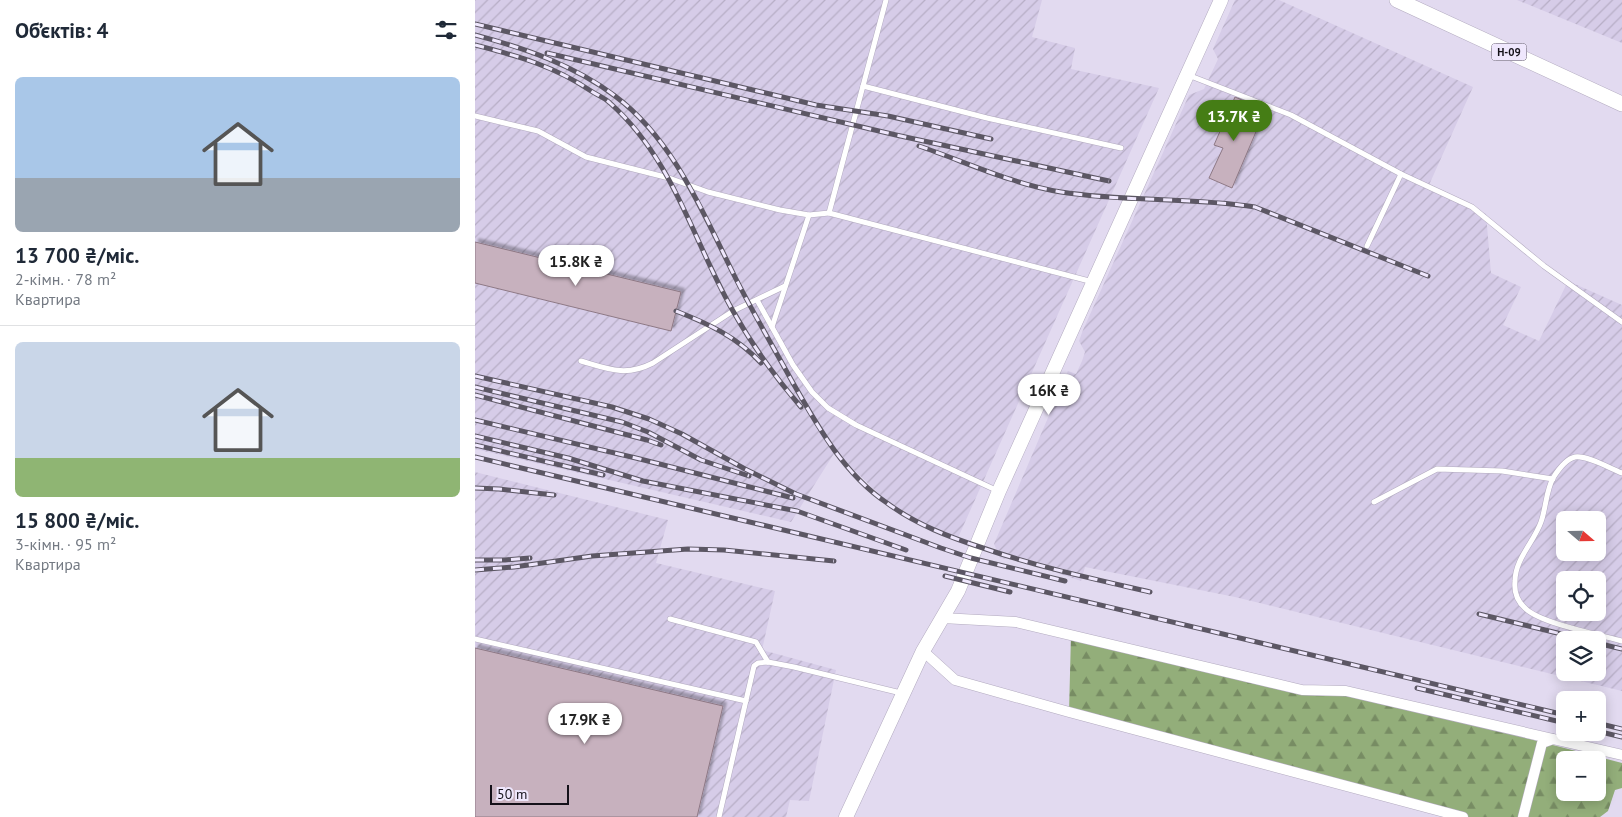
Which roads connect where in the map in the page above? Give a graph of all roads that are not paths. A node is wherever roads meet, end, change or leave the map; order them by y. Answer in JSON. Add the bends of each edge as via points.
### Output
{"nodes":[{"id":1,"x":886,"y":0,"type":"edge"},
{"id":2,"x":1397,"y":0,"type":"edge"},
{"id":3,"x":1218,"y":1,"type":"edge"},
{"id":4,"x":1187,"y":74,"type":"junction"},
{"id":5,"x":863,"y":86,"type":"junction"},
{"id":6,"x":1622,"y":104,"type":"edge"},
{"id":7,"x":475,"y":116,"type":"edge"},
{"id":8,"x":1121,"y":148,"type":"dead end"},
{"id":9,"x":1401,"y":174,"type":"junction"},
{"id":10,"x":829,"y":213,"type":"junction"},
{"id":11,"x":809,"y":215,"type":"junction"},
{"id":12,"x":1367,"y":246,"type":"dead end"},
{"id":13,"x":1093,"y":282,"type":"junction"},
{"id":14,"x":785,"y":286,"type":"junction"},
{"id":15,"x":757,"y":300,"type":"junction"},
{"id":16,"x":1622,"y":322,"type":"edge"},
{"id":17,"x":772,"y":327,"type":"junction"},
{"id":18,"x":581,"y":362,"type":"dead end"},
{"id":19,"x":1622,"y":473,"type":"edge"},
{"id":20,"x":1553,"y":478,"type":"junction"},
{"id":21,"x":999,"y":491,"type":"junction"},
{"id":22,"x":1374,"y":502,"type":"dead end"},
{"id":23,"x":942,"y":618,"type":"junction"},
{"id":24,"x":670,"y":619,"type":"dead end"},
{"id":25,"x":475,"y":638,"type":"edge"},
{"id":26,"x":1622,"y":641,"type":"edge"},
{"id":27,"x":923,"y":650,"type":"junction"},
{"id":28,"x":768,"y":662,"type":"junction"},
{"id":29,"x":903,"y":694,"type":"junction"},
{"id":30,"x":746,"y":701,"type":"junction"},
{"id":31,"x":1554,"y":739,"type":"junction"},
{"id":32,"x":1622,"y":755,"type":"edge"},
{"id":33,"x":719,"y":817,"type":"edge"},
{"id":34,"x":846,"y":817,"type":"edge"},
{"id":35,"x":1463,"y":817,"type":"edge"},
{"id":36,"x":1523,"y":817,"type":"edge"}],
"edges":[{"from":1,"to":5,"type":"lane"},
{"from":2,"to":6,"type":"main road","number":"Н-09"},
{"from":3,"to":4,"type":"street"},
{"from":4,"to":9,"type":"lane","via":[[1291,115]]},
{"from":4,"to":13,"type":"street"},
{"from":5,"to":8,"type":"lane"},
{"from":5,"to":10,"type":"lane"},
{"from":7,"to":11,"type":"lane","via":[[538,131],[586,157],[669,178],[708,192]]},
{"from":9,"to":12,"type":"lane"},
{"from":9,"to":16,"type":"lane","via":[[1472,208],[1544,266]]},
{"from":10,"to":11,"type":"lane"},
{"from":10,"to":13,"type":"lane"},
{"from":11,"to":14,"type":"lane"},
{"from":13,"to":21,"type":"street"},
{"from":14,"to":15,"type":"lane"},
{"from":14,"to":17,"type":"lane"},
{"from":15,"to":17,"type":"lane"},
{"from":15,"to":18,"type":"lane","via":[[725,315],[641,369],[627,372]]},
{"from":17,"to":21,"type":"lane","via":[[793,365],[828,408],[856,425]]},
{"from":19,"to":20,"type":"lane","via":[[1586,458],[1575,457],[1565,462]]},
{"from":20,"to":22,"type":"lane","via":[[1502,471],[1437,469]]},
{"from":20,"to":26,"type":"lane","via":[[1542,520],[1518,564],[1516,595],[1525,609],[1541,619]]},
{"from":21,"to":23,"type":"street","via":[[957,591]]},
{"from":23,"to":27,"type":"street"},
{"from":23,"to":31,"type":"street","via":[[1016,622],[1303,690],[1346,691]]},
{"from":24,"to":28,"type":"lane","via":[[756,642]]},
{"from":25,"to":30,"type":"lane"},
{"from":27,"to":29,"type":"street"},
{"from":27,"to":35,"type":"street","via":[[955,680]]},
{"from":28,"to":29,"type":"lane"},
{"from":28,"to":30,"type":"lane","via":[[754,666]]},
{"from":29,"to":34,"type":"street"},
{"from":30,"to":33,"type":"lane"},
{"from":31,"to":32,"type":"street"},
{"from":31,"to":36,"type":"street","via":[[1541,743]]}]}
